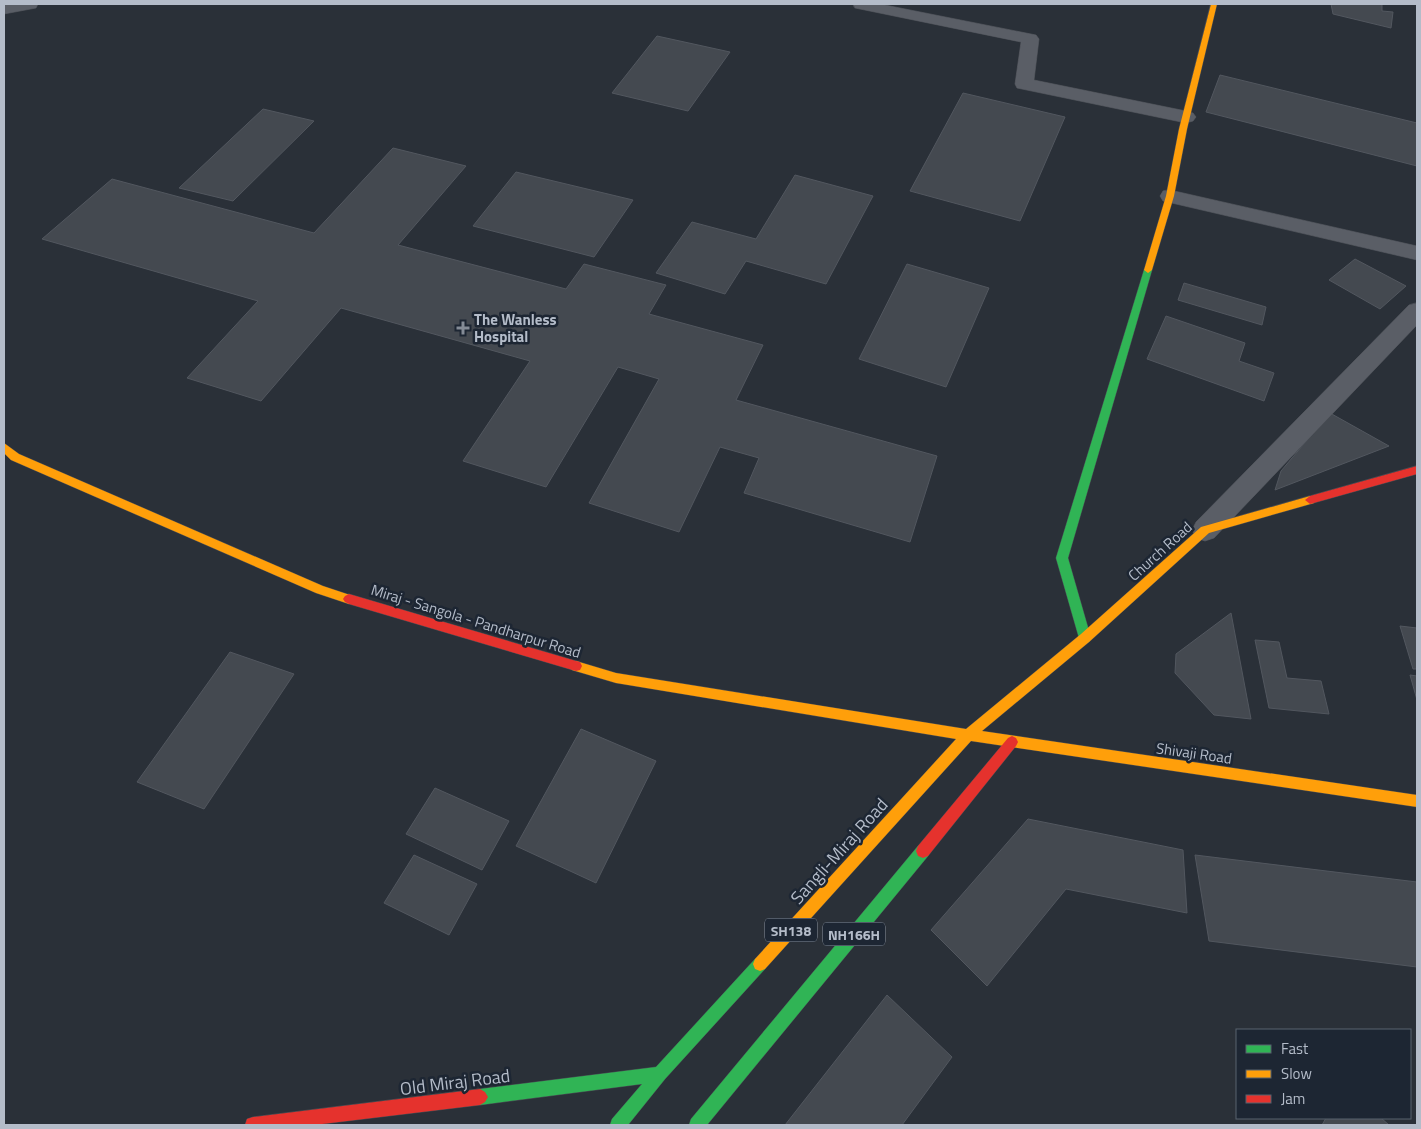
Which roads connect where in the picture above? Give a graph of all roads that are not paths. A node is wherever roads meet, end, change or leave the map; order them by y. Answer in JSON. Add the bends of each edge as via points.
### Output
{"nodes":[{"id":1,"x":30,"y":4,"type":"edge"},
{"id":2,"x":861,"y":4,"type":"edge"},
{"id":3,"x":1214,"y":4,"type":"edge"},
{"id":4,"x":4,"y":9,"type":"edge"},
{"id":5,"x":1186,"y":118,"type":"junction"},
{"id":6,"x":1170,"y":196,"type":"junction"},
{"id":7,"x":1417,"y":253,"type":"edge"},
{"id":8,"x":1417,"y":311,"type":"edge"},
{"id":9,"x":4,"y":447,"type":"edge"},
{"id":10,"x":1417,"y":470,"type":"edge"},
{"id":11,"x":1205,"y":530,"type":"junction"},
{"id":12,"x":1085,"y":638,"type":"junction"},
{"id":13,"x":967,"y":736,"type":"junction"},
{"id":14,"x":1012,"y":742,"type":"junction"},
{"id":15,"x":1417,"y":801,"type":"edge"},
{"id":16,"x":660,"y":1074,"type":"junction"},
{"id":17,"x":253,"y":1125,"type":"edge"},
{"id":18,"x":618,"y":1125,"type":"edge"},
{"id":19,"x":697,"y":1125,"type":"edge"}],
"edges":[{"from":1,"to":4,"type":"street"},
{"from":2,"to":5,"type":"street","via":[[1030,39],[1024,84]]},
{"from":3,"to":5,"type":"main road"},
{"from":5,"to":6,"type":"main road"},
{"from":6,"to":7,"type":"street"},
{"from":6,"to":12,"type":"main road","via":[[1062,558]]},
{"from":8,"to":11,"type":"street"},
{"from":9,"to":13,"type":"main road","name":"Miraj - Sangola - Pandharpur Road","via":[[15,457],[329,593],[616,678]]},
{"from":10,"to":11,"type":"main road","name":"Church Road"},
{"from":11,"to":12,"type":"main road","name":"Church Road"},
{"from":12,"to":13,"type":"main road","name":"Church Road"},
{"from":13,"to":14,"type":"main road","name":"Shivaji Road"},
{"from":13,"to":16,"type":"main road","name":"Sangli-Miraj Road","number":"SH138"},
{"from":14,"to":15,"type":"main road","name":"Shivaji Road"},
{"from":14,"to":19,"type":"main road","number":"NH166H"},
{"from":16,"to":17,"type":"main road","name":"Old Miraj Road"},
{"from":16,"to":18,"type":"main road","name":"Sangli-Miraj Road","number":"SH138"}]}
